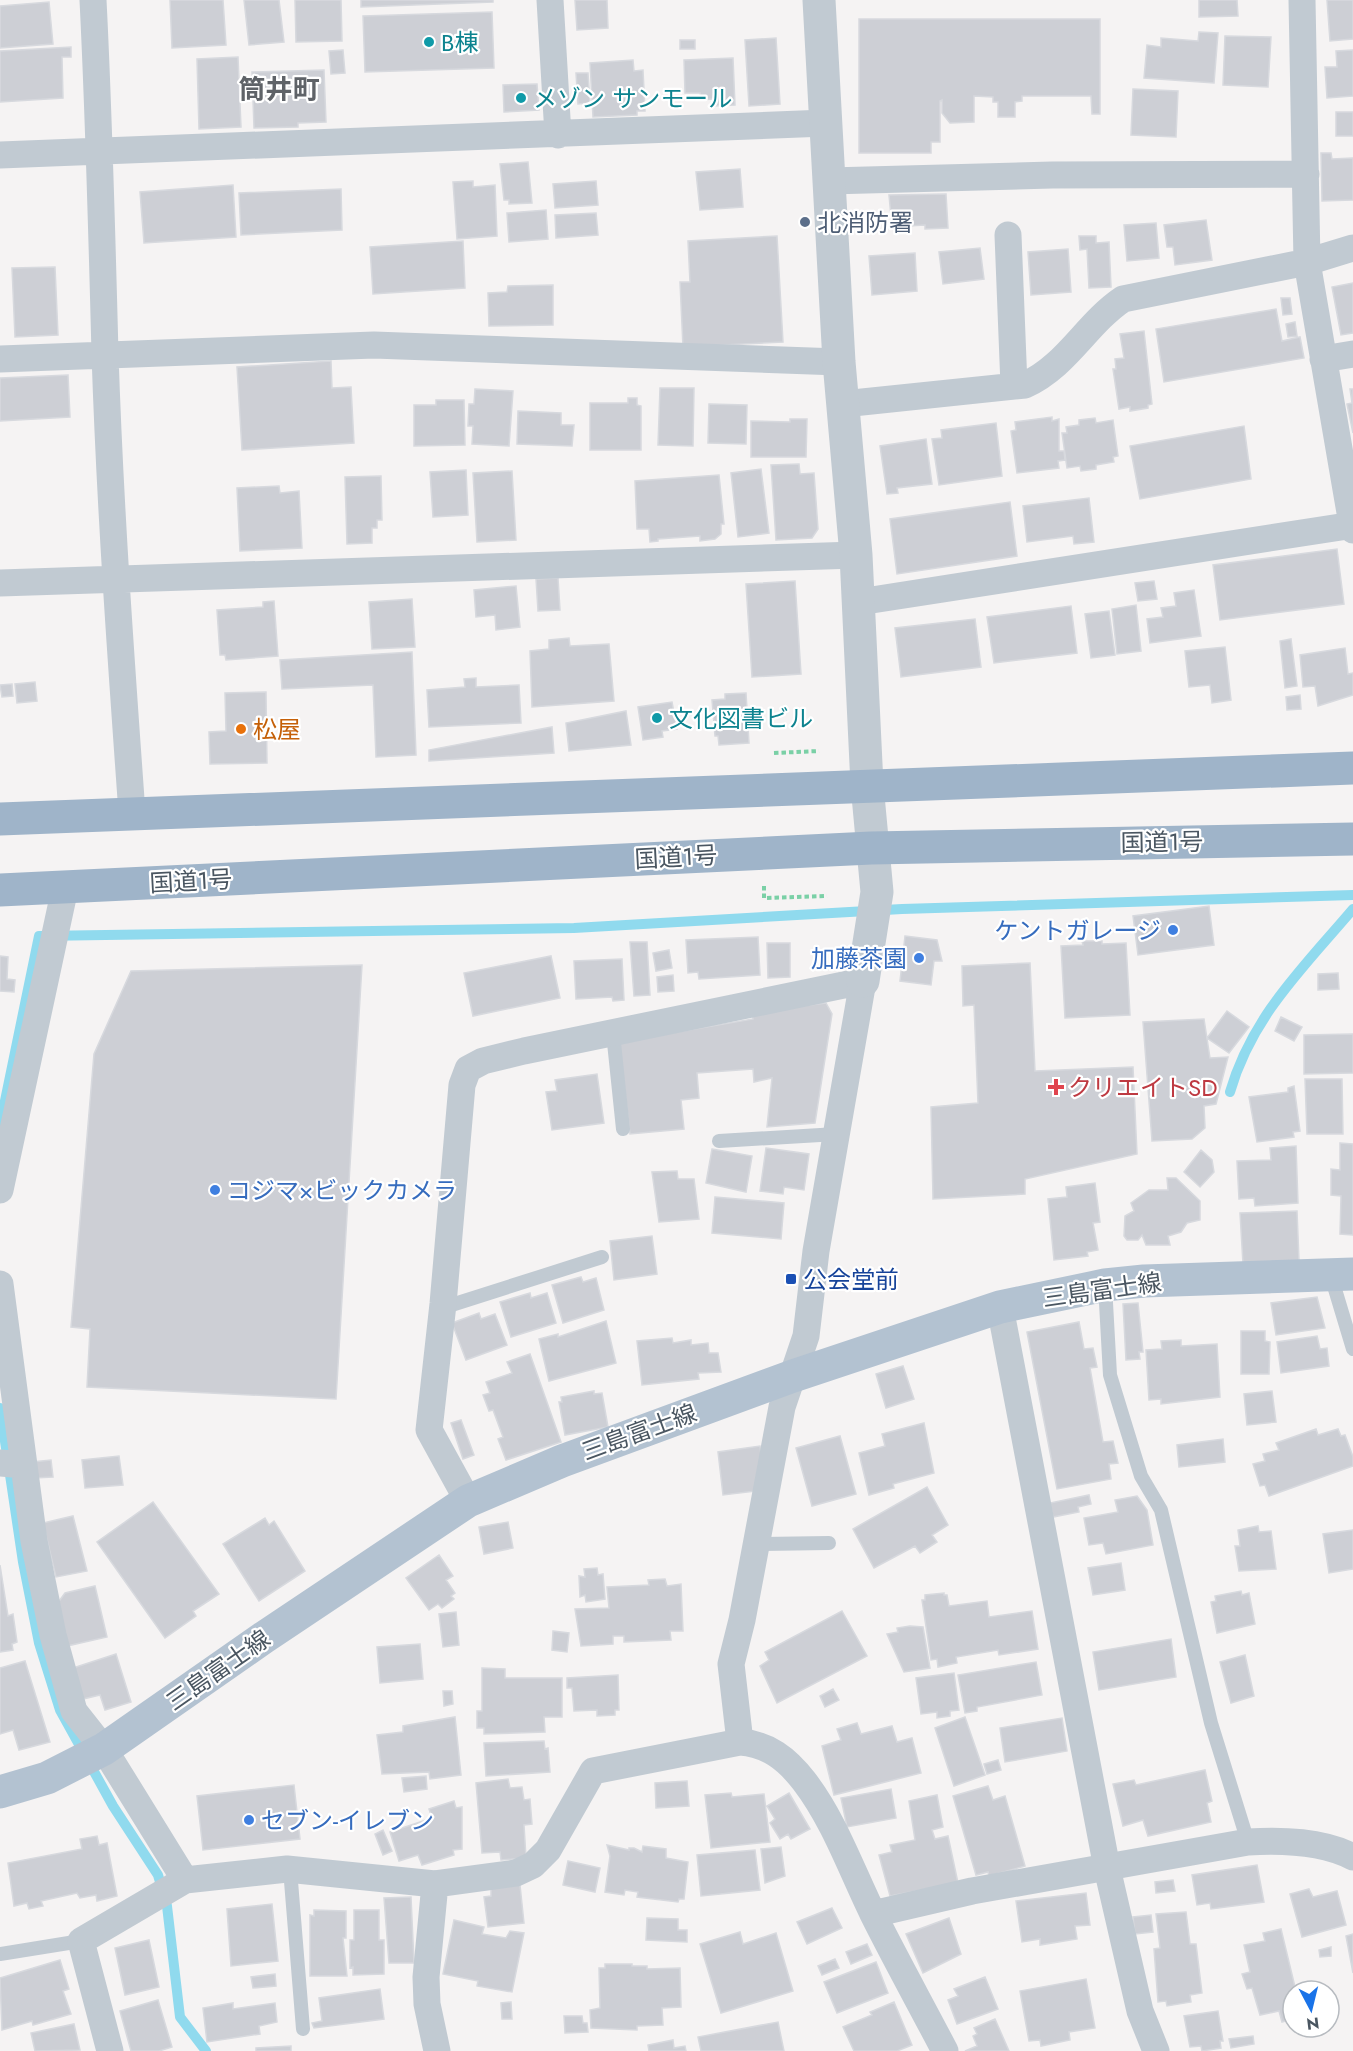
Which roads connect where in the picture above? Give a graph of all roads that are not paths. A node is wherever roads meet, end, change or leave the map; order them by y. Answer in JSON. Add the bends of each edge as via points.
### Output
{"nodes":[{"id":1,"x":93,"y":0,"type":"edge"},
{"id":2,"x":550,"y":0,"type":"edge"},
{"id":3,"x":819,"y":0,"type":"edge"},
{"id":4,"x":1302,"y":0,"type":"edge"},
{"id":5,"x":826,"y":123,"type":"junction"},
{"id":6,"x":558,"y":135,"type":"junction"},
{"id":7,"x":101,"y":153,"type":"junction"},
{"id":8,"x":0,"y":155,"type":"edge"},
{"id":9,"x":1306,"y":174,"type":"junction"},
{"id":10,"x":829,"y":181,"type":"junction"},
{"id":11,"x":1008,"y":236,"type":"dead end"},
{"id":12,"x":1353,"y":248,"type":"edge"},
{"id":13,"x":1307,"y":262,"type":"junction"},
{"id":14,"x":1353,"y":354,"type":"edge"},
{"id":15,"x":105,"y":355,"type":"junction"},
{"id":16,"x":0,"y":359,"type":"edge"},
{"id":17,"x":1323,"y":359,"type":"junction"},
{"id":18,"x":839,"y":362,"type":"junction"},
{"id":19,"x":1014,"y":386,"type":"junction"},
{"id":20,"x":843,"y":404,"type":"junction"},
{"id":21,"x":1353,"y":527,"type":"edge"},
{"id":22,"x":856,"y":555,"type":"junction"},
{"id":23,"x":116,"y":579,"type":"junction"},
{"id":24,"x":0,"y":583,"type":"edge"},
{"id":25,"x":859,"y":602,"type":"junction"},
{"id":26,"x":1353,"y":768,"type":"edge"},
{"id":27,"x":867,"y":785,"type":"junction"},
{"id":28,"x":132,"y":813,"type":"junction"},
{"id":29,"x":0,"y":819,"type":"edge"},
{"id":30,"x":1353,"y":839,"type":"edge"},
{"id":31,"x":871,"y":848,"type":"junction"},
{"id":32,"x":65,"y":888,"type":"junction"},
{"id":33,"x":0,"y":890,"type":"edge"},
{"id":34,"x":863,"y":981,"type":"junction"},
{"id":35,"x":613,"y":1033,"type":"junction"},
{"id":36,"x":623,"y":1130,"type":"dead end"},
{"id":37,"x":837,"y":1134,"type":"junction"},
{"id":38,"x":719,"y":1141,"type":"dead end"},
{"id":39,"x":0,"y":1190,"type":"edge"},
{"id":40,"x":602,"y":1257,"type":"dead end"},
{"id":41,"x":1342,"y":1275,"type":"edge"},
{"id":42,"x":0,"y":1284,"type":"edge"},
{"id":43,"x":1105,"y":1284,"type":"junction"},
{"id":44,"x":1000,"y":1307,"type":"junction"},
{"id":45,"x":442,"y":1308,"type":"junction"},
{"id":46,"x":1353,"y":1348,"type":"edge"},
{"id":47,"x":793,"y":1376,"type":"junction"},
{"id":48,"x":12,"y":1464,"type":"edge"},
{"id":49,"x":468,"y":1501,"type":"junction"},
{"id":50,"x":829,"y":1543,"type":"dead end"},
{"id":51,"x":757,"y":1544,"type":"junction"},
{"id":52,"x":740,"y":1742,"type":"junction"},
{"id":53,"x":104,"y":1749,"type":"junction"},
{"id":54,"x":0,"y":1791,"type":"edge"},
{"id":55,"x":1248,"y":1842,"type":"junction"},
{"id":56,"x":1353,"y":1857,"type":"edge"},
{"id":57,"x":1107,"y":1868,"type":"junction"},
{"id":58,"x":290,"y":1869,"type":"junction"},
{"id":59,"x":185,"y":1880,"type":"junction"},
{"id":60,"x":435,"y":1884,"type":"junction"},
{"id":61,"x":873,"y":1914,"type":"junction"},
{"id":62,"x":81,"y":1941,"type":"junction"},
{"id":63,"x":0,"y":1954,"type":"edge"},
{"id":64,"x":303,"y":2029,"type":"dead end"},
{"id":65,"x":110,"y":2051,"type":"edge"},
{"id":66,"x":437,"y":2051,"type":"edge"},
{"id":67,"x":945,"y":2051,"type":"edge"},
{"id":68,"x":1156,"y":2051,"type":"edge"}],
"edges":[{"from":1,"to":7,"type":"street"},
{"from":2,"to":6,"type":"street"},
{"from":3,"to":5,"type":"street"},
{"from":4,"to":9,"type":"street"},
{"from":5,"to":6,"type":"street"},
{"from":5,"to":10,"type":"street"},
{"from":6,"to":7,"type":"street"},
{"from":7,"to":8,"type":"street"},
{"from":7,"to":15,"type":"street"},
{"from":9,"to":10,"type":"street"},
{"from":9,"to":13,"type":"street"},
{"from":10,"to":18,"type":"street"},
{"from":11,"to":19,"type":"street"},
{"from":12,"to":13,"type":"street"},
{"from":13,"to":17,"type":"street"},
{"from":13,"to":19,"type":"street","via":[[1123,299],[1106,311],[1060,364],[1042,378]]},
{"from":14,"to":17,"type":"street"},
{"from":15,"to":16,"type":"street"},
{"from":15,"to":18,"type":"street","via":[[374,345]]},
{"from":15,"to":23,"type":"street"},
{"from":17,"to":21,"type":"street"},
{"from":18,"to":20,"type":"street"},
{"from":19,"to":20,"type":"street"},
{"from":20,"to":22,"type":"street"},
{"from":21,"to":25,"type":"street"},
{"from":22,"to":23,"type":"street"},
{"from":22,"to":25,"type":"street"},
{"from":23,"to":24,"type":"street"},
{"from":23,"to":28,"type":"street"},
{"from":25,"to":27,"type":"street"},
{"from":26,"to":27,"type":"highway"},
{"from":27,"to":28,"type":"highway"},
{"from":27,"to":31,"type":"street"},
{"from":28,"to":29,"type":"highway"},
{"from":30,"to":31,"type":"highway","name":"国道1号"},
{"from":31,"to":32,"type":"highway","name":"国道1号"},
{"from":31,"to":34,"type":"street","via":[[877,892]]},
{"from":32,"to":33,"type":"highway","name":"国道1号"},
{"from":32,"to":39,"type":"street"},
{"from":34,"to":35,"type":"street"},
{"from":34,"to":37,"type":"street"},
{"from":35,"to":36,"type":"lane"},
{"from":35,"to":45,"type":"street","via":[[513,1053],[468,1069],[462,1085]]},
{"from":37,"to":38,"type":"lane"},
{"from":37,"to":47,"type":"street","via":[[816,1251],[806,1336]]},
{"from":40,"to":45,"type":"lane"},
{"from":41,"to":43,"type":"main road","name":"三島富士線"},
{"from":41,"to":46,"type":"lane"},
{"from":42,"to":48,"type":"street"},
{"from":43,"to":44,"type":"main road","name":"三島富士線"},
{"from":43,"to":55,"type":"lane","via":[[1110,1375],[1141,1476],[1161,1510],[1211,1723]]},
{"from":44,"to":47,"type":"main road","name":"三島富士線"},
{"from":44,"to":57,"type":"street"},
{"from":45,"to":49,"type":"street","via":[[429,1430]]},
{"from":47,"to":49,"type":"main road","name":"三島富士線","via":[[562,1461]]},
{"from":47,"to":51,"type":"street","via":[[782,1407]]},
{"from":48,"to":53,"type":"street","via":[[74,1711]]},
{"from":49,"to":53,"type":"main road","name":"三島富士線"},
{"from":50,"to":51,"type":"lane"},
{"from":51,"to":52,"type":"street","via":[[731,1664]]},
{"from":52,"to":60,"type":"street","via":[[593,1771],[548,1850],[533,1865],[516,1873]]},
{"from":52,"to":61,"type":"street","via":[[758,1743],[781,1757],[804,1780],[833,1828]]},
{"from":53,"to":54,"type":"main road","name":"三島富士線","via":[[47,1778]]},
{"from":53,"to":59,"type":"street"},
{"from":55,"to":56,"type":"street","via":[[1334,1847]]},
{"from":55,"to":57,"type":"street"},
{"from":57,"to":61,"type":"street"},
{"from":57,"to":68,"type":"street","via":[[1140,2011]]},
{"from":58,"to":59,"type":"street"},
{"from":58,"to":60,"type":"street"},
{"from":58,"to":64,"type":"lane"},
{"from":59,"to":62,"type":"street"},
{"from":60,"to":66,"type":"street","via":[[426,2004]]},
{"from":61,"to":67,"type":"street"},
{"from":62,"to":63,"type":"lane"},
{"from":62,"to":65,"type":"street"}]}
